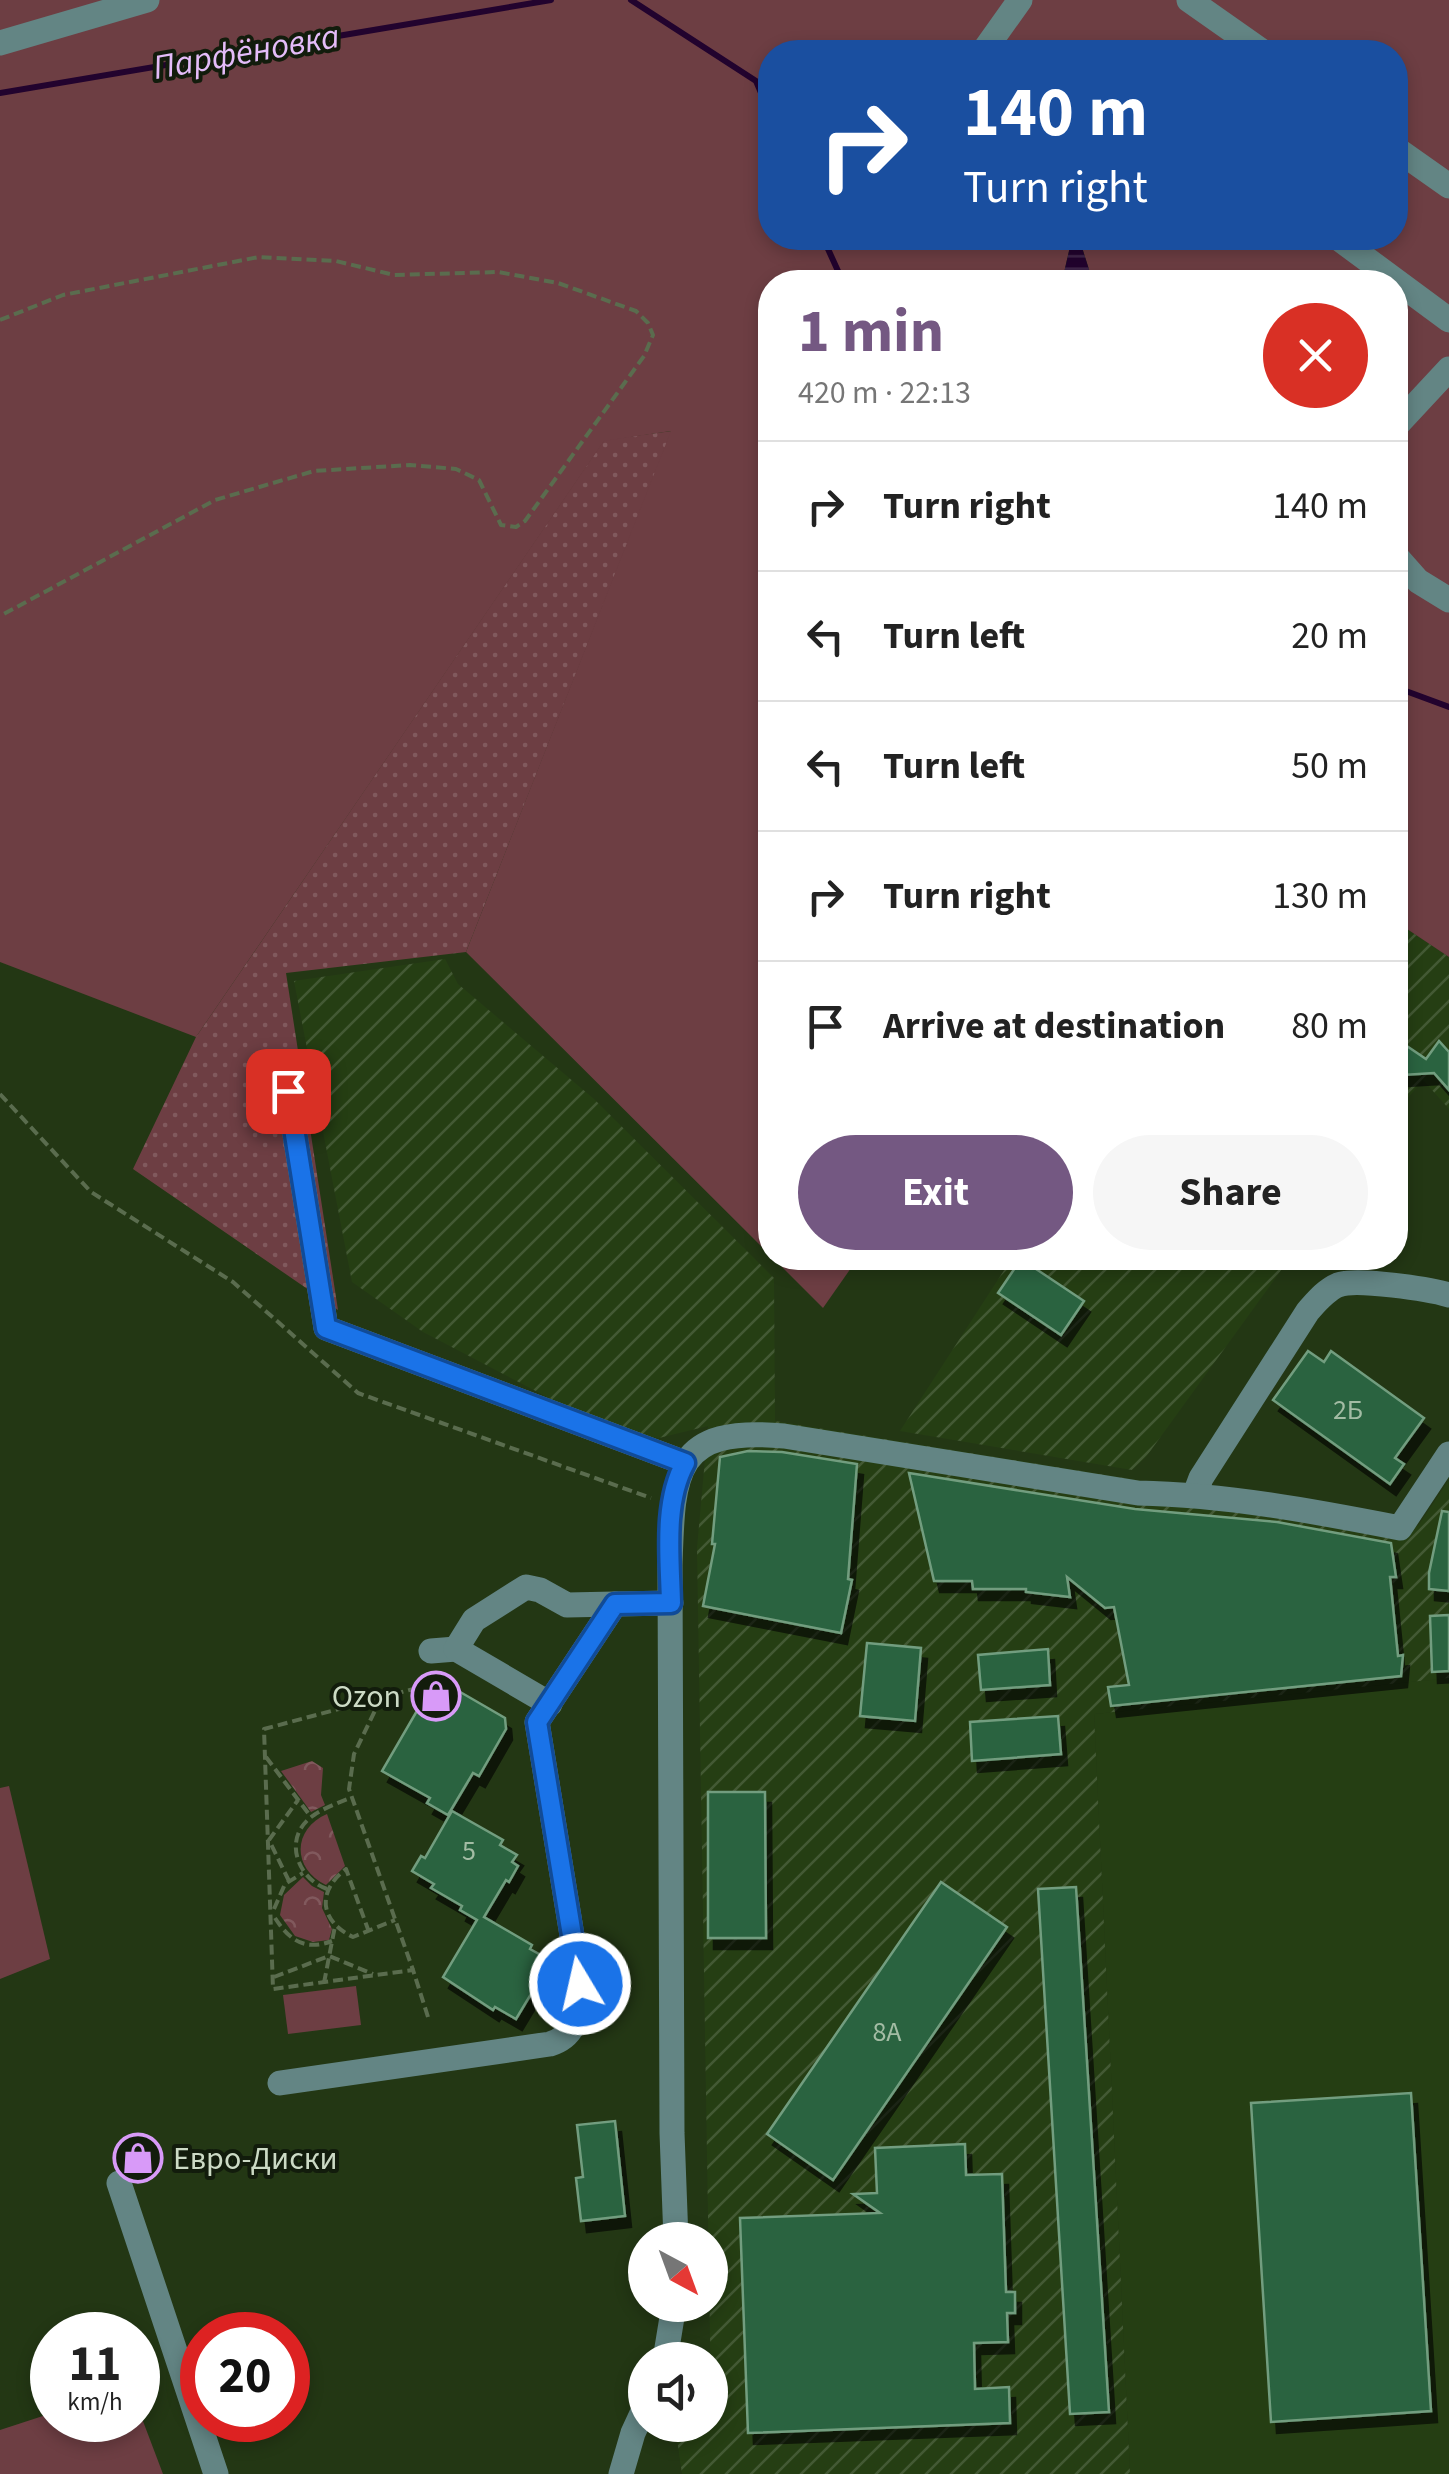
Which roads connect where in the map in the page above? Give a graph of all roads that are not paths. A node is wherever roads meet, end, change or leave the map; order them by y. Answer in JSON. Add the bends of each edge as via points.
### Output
{"nodes":[{"id":1,"x":1020,"y":0,"type":"edge"},
{"id":2,"x":1189,"y":0,"type":"edge"},
{"id":3,"x":139,"y":1,"type":"edge"},
{"id":4,"x":992,"y":40,"type":"edge"},
{"id":5,"x":1246,"y":40,"type":"edge"},
{"id":6,"x":0,"y":43,"type":"edge"},
{"id":7,"x":1408,"y":157,"type":"edge"},
{"id":8,"x":1449,"y":186,"type":"edge"},
{"id":9,"x":1354,"y":250,"type":"edge"},
{"id":10,"x":1381,"y":270,"type":"edge"},
{"id":11,"x":1408,"y":290,"type":"edge"},
{"id":12,"x":1449,"y":320,"type":"edge"},
{"id":13,"x":1449,"y":368,"type":"edge"},
{"id":14,"x":1408,"y":413,"type":"edge"},
{"id":15,"x":1408,"y":569,"type":"edge"},
{"id":16,"x":1449,"y":600,"type":"edge"},
{"id":17,"x":288,"y":1091,"type":"dead end"},
{"id":18,"x":1449,"y":1295,"type":"edge"},
{"id":19,"x":1449,"y":1454,"type":"edge"},
{"id":20,"x":685,"y":1463,"type":"junction"},
{"id":21,"x":1194,"y":1494,"type":"junction"},
{"id":22,"x":671,"y":1603,"type":"junction"},
{"id":23,"x":615,"y":1604,"type":"junction"},
{"id":24,"x":550,"y":1704,"type":"junction"},
{"id":25,"x":280,"y":2083,"type":"dead end"},
{"id":26,"x":119,"y":2183,"type":"dead end"},
{"id":27,"x":675,"y":2222,"type":"edge"},
{"id":28,"x":630,"y":2442,"type":"edge"},
{"id":29,"x":216,"y":2474,"type":"edge"},
{"id":30,"x":621,"y":2474,"type":"edge"}],
"edges":[{"from":1,"to":4,"type":"street"},
{"from":2,"to":5,"type":"street"},
{"from":3,"to":6,"type":"street"},
{"from":7,"to":8,"type":"street"},
{"from":9,"to":10,"type":"street"},
{"from":11,"to":12,"type":"street"},
{"from":13,"to":14,"type":"street"},
{"from":15,"to":16,"type":"street"},
{"from":17,"to":20,"type":"street","via":[[326,1328]]},
{"from":18,"to":21,"type":"street","via":[[1341,1283],[1326,1292],[1308,1310]]},
{"from":19,"to":21,"type":"street","via":[[1400,1528]]},
{"from":20,"to":21,"type":"street","via":[[722,1435],[746,1432],[1138,1493]]},
{"from":20,"to":22,"type":"street","via":[[672,1506]]},
{"from":22,"to":23,"type":"street"},
{"from":22,"to":27,"type":"street"},
{"from":23,"to":24,"type":"street"},
{"from":23,"to":24,"type":"street","via":[[567,1605],[526,1587],[474,1620],[443,1650]]},
{"from":24,"to":25,"type":"street","via":[[537,1722],[580,1984],[573,2028],[550,2044]]},
{"from":26,"to":29,"type":"street"},
{"from":28,"to":30,"type":"street"}]}
